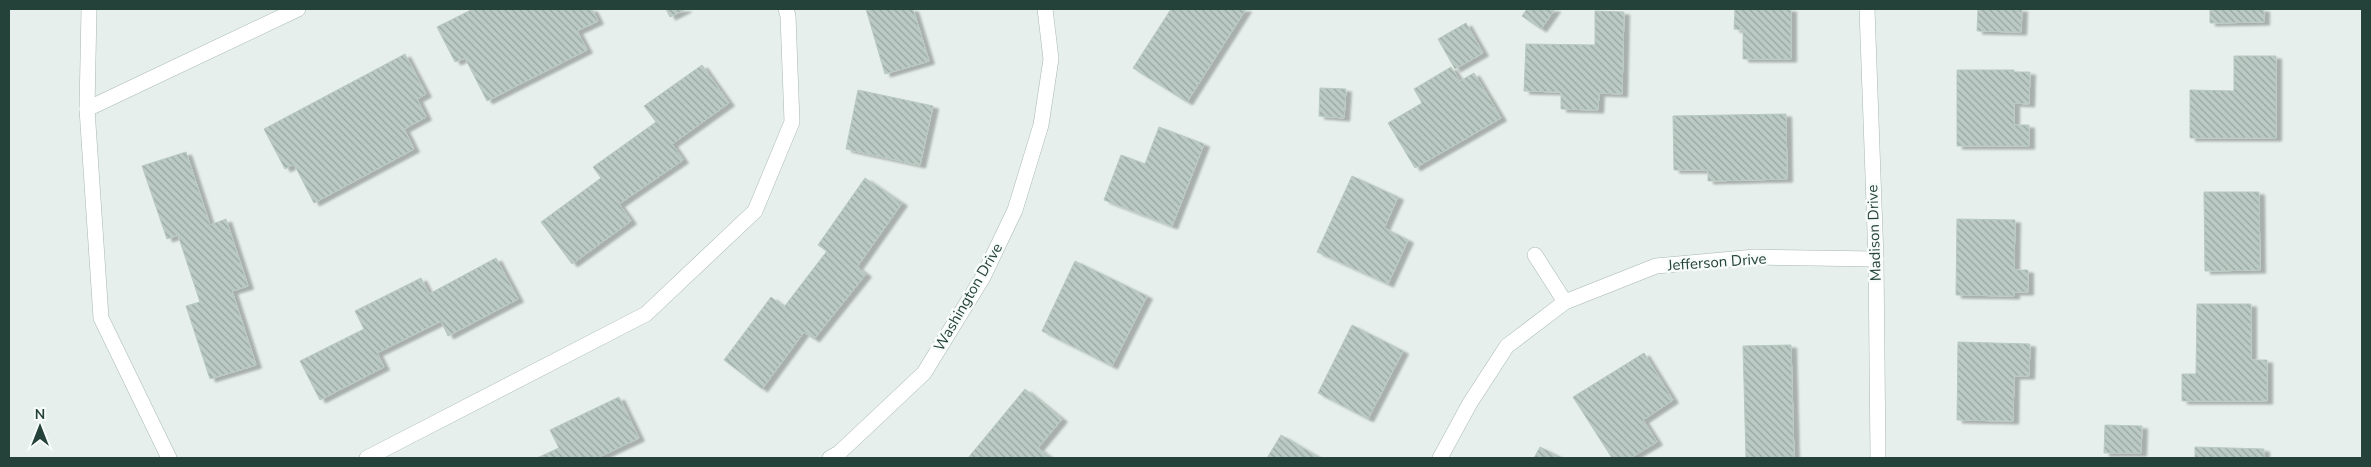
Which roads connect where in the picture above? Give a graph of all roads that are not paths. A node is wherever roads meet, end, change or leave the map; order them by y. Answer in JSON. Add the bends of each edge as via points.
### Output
{"nodes":[{"id":1,"x":89,"y":9,"type":"edge"},
{"id":2,"x":298,"y":9,"type":"edge"},
{"id":3,"x":786,"y":9,"type":"edge"},
{"id":4,"x":1045,"y":9,"type":"edge"},
{"id":5,"x":1868,"y":9,"type":"edge"},
{"id":6,"x":87,"y":109,"type":"junction"},
{"id":7,"x":1535,"y":255,"type":"dead end"},
{"id":8,"x":1876,"y":259,"type":"junction"},
{"id":9,"x":1565,"y":302,"type":"junction"},
{"id":10,"x":169,"y":458,"type":"edge"},
{"id":11,"x":366,"y":458,"type":"edge"},
{"id":12,"x":830,"y":458,"type":"edge"},
{"id":13,"x":1440,"y":458,"type":"edge"},
{"id":14,"x":1878,"y":458,"type":"edge"}],
"edges":[{"from":1,"to":6,"type":"street"},
{"from":2,"to":6,"type":"street"},
{"from":3,"to":11,"type":"street","via":[[792,122],[755,211],[646,314]]},
{"from":4,"to":12,"type":"street","name":"Washington Drive","via":[[1051,59],[1041,125],[1007,227],[983,277],[924,373]]},
{"from":5,"to":8,"type":"street","name":"Madison Drive"},
{"from":6,"to":10,"type":"street","via":[[101,318]]},
{"from":7,"to":9,"type":"street"},
{"from":8,"to":9,"type":"street","name":"Jefferson Drive","via":[[1755,257],[1656,266]]},
{"from":8,"to":14,"type":"street","name":"Madison Drive"},
{"from":9,"to":13,"type":"street","name":"Jefferson Drive","via":[[1507,346]]}]}
